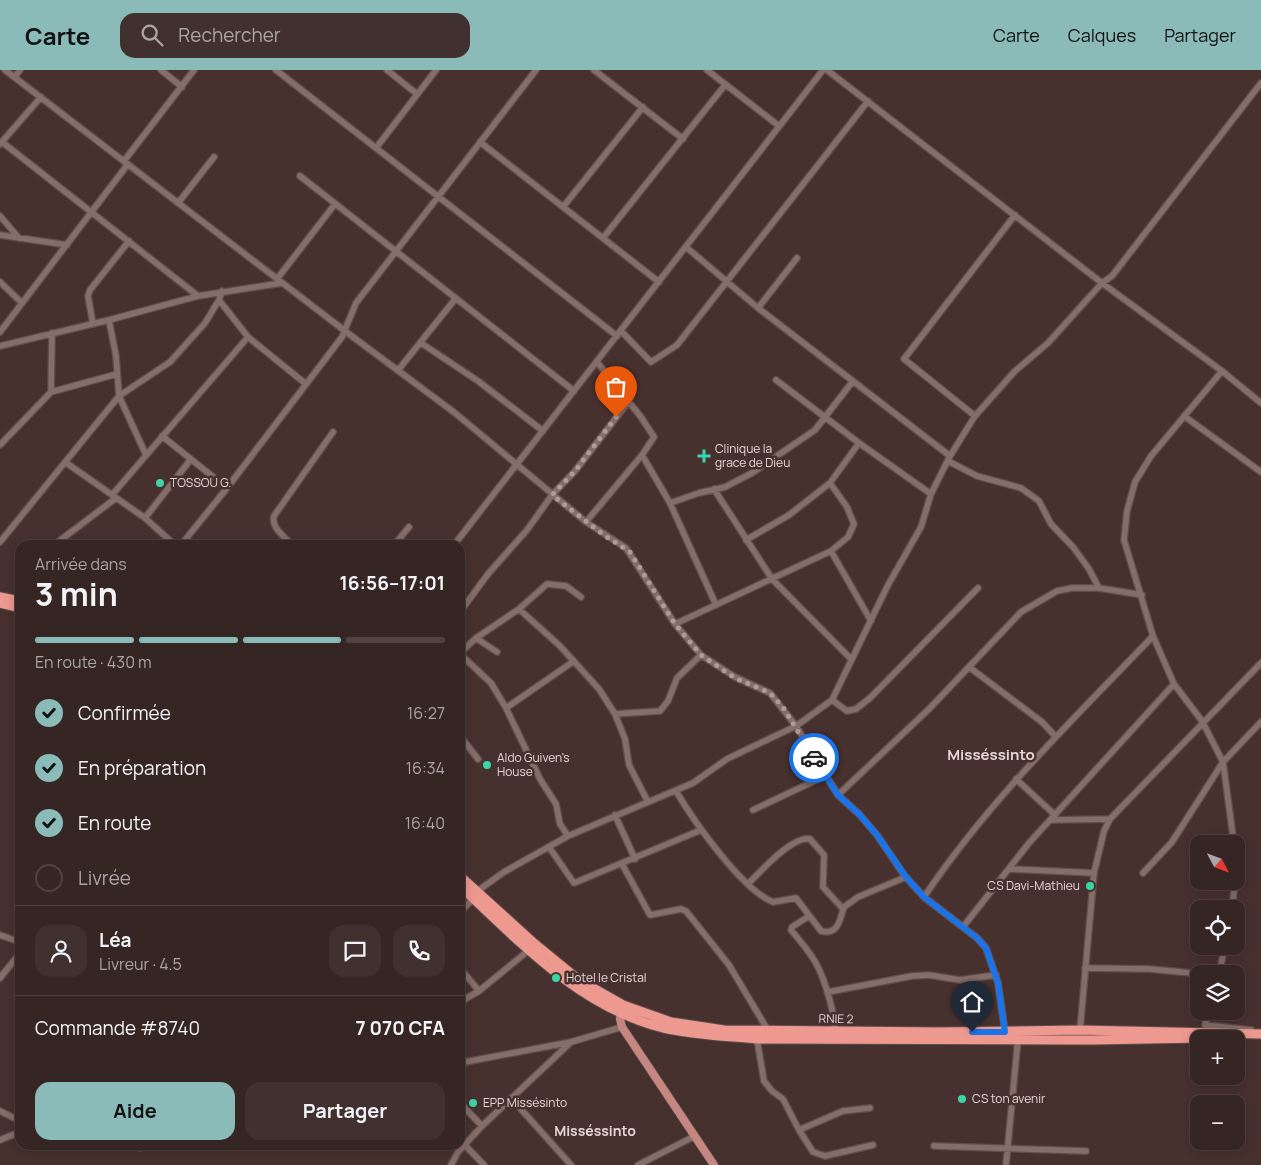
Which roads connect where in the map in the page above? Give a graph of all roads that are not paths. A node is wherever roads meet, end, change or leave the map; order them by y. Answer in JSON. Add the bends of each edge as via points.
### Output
{"nodes":[{"id":1,"x":5,"y":70,"type":"edge"},
{"id":2,"x":20,"y":70,"type":"edge"},
{"id":3,"x":160,"y":70,"type":"edge"},
{"id":4,"x":194,"y":70,"type":"edge"},
{"id":5,"x":276,"y":70,"type":"edge"},
{"id":6,"x":387,"y":70,"type":"edge"},
{"id":7,"x":436,"y":70,"type":"edge"},
{"id":8,"x":536,"y":70,"type":"edge"},
{"id":9,"x":594,"y":70,"type":"edge"},
{"id":10,"x":707,"y":70,"type":"edge"},
{"id":11,"x":823,"y":70,"type":"edge"},
{"id":12,"x":827,"y":70,"type":"edge"},
{"id":13,"x":15,"y":77,"type":"junction"},
{"id":14,"x":1261,"y":83,"type":"edge"},
{"id":15,"x":725,"y":84,"type":"junction"},
{"id":16,"x":182,"y":87,"type":"junction"},
{"id":17,"x":417,"y":94,"type":"junction"},
{"id":18,"x":41,"y":97,"type":"junction"},
{"id":19,"x":868,"y":101,"type":"junction"},
{"id":20,"x":643,"y":108,"type":"junction"},
{"id":21,"x":780,"y":126,"type":"junction"},
{"id":22,"x":683,"y":139,"type":"junction"},
{"id":23,"x":480,"y":142,"type":"junction"},
{"id":24,"x":1,"y":143,"type":"edge"},
{"id":25,"x":376,"y":148,"type":"junction"},
{"id":26,"x":214,"y":157,"type":"dead end"},
{"id":27,"x":126,"y":163,"type":"junction"},
{"id":28,"x":300,"y":176,"type":"dead end"},
{"id":29,"x":438,"y":197,"type":"junction"},
{"id":30,"x":178,"y":204,"type":"junction"},
{"id":31,"x":335,"y":204,"type":"junction"},
{"id":32,"x":563,"y":207,"type":"junction"},
{"id":33,"x":91,"y":212,"type":"junction"},
{"id":34,"x":1015,"y":215,"type":"junction"},
{"id":35,"x":0,"y":216,"type":"edge"},
{"id":36,"x":0,"y":235,"type":"edge"},
{"id":37,"x":19,"y":238,"type":"junction"},
{"id":38,"x":603,"y":238,"type":"junction"},
{"id":39,"x":129,"y":242,"type":"junction"},
{"id":40,"x":67,"y":244,"type":"junction"},
{"id":41,"x":686,"y":247,"type":"junction"},
{"id":42,"x":396,"y":251,"type":"junction"},
{"id":43,"x":797,"y":258,"type":"dead end"},
{"id":44,"x":279,"y":281,"type":"junction"},
{"id":45,"x":726,"y":281,"type":"junction"},
{"id":46,"x":0,"y":282,"type":"edge"},
{"id":47,"x":659,"y":282,"type":"junction"},
{"id":48,"x":1102,"y":283,"type":"junction"},
{"id":49,"x":222,"y":291,"type":"junction"},
{"id":50,"x":198,"y":296,"type":"junction"},
{"id":51,"x":456,"y":298,"type":"junction"},
{"id":52,"x":220,"y":300,"type":"junction"},
{"id":53,"x":22,"y":304,"type":"junction"},
{"id":54,"x":758,"y":308,"type":"junction"},
{"id":55,"x":109,"y":320,"type":"junction"},
{"id":56,"x":93,"y":324,"type":"junction"},
{"id":57,"x":345,"y":331,"type":"junction"},
{"id":58,"x":0,"y":332,"type":"edge"},
{"id":59,"x":52,"y":333,"type":"junction"},
{"id":60,"x":619,"y":334,"type":"junction"},
{"id":61,"x":248,"y":337,"type":"junction"},
{"id":62,"x":420,"y":343,"type":"junction"},
{"id":63,"x":0,"y":346,"type":"edge"},
{"id":64,"x":597,"y":362,"type":"junction"},
{"id":65,"x":399,"y":370,"type":"junction"},
{"id":66,"x":1222,"y":371,"type":"junction"},
{"id":67,"x":117,"y":374,"type":"junction"},
{"id":68,"x":776,"y":380,"type":"dead end"},
{"id":69,"x":853,"y":381,"type":"junction"},
{"id":70,"x":306,"y":384,"type":"junction"},
{"id":71,"x":574,"y":391,"type":"junction"},
{"id":72,"x":51,"y":392,"type":"junction"},
{"id":73,"x":119,"y":396,"type":"junction"},
{"id":74,"x":629,"y":401,"type":"junction"},
{"id":75,"x":1261,"y":403,"type":"edge"},
{"id":76,"x":975,"y":416,"type":"junction"},
{"id":77,"x":1184,"y":416,"type":"junction"},
{"id":78,"x":826,"y":417,"type":"junction"},
{"id":79,"x":543,"y":431,"type":"junction"},
{"id":80,"x":333,"y":432,"type":"dead end"},
{"id":81,"x":162,"y":436,"type":"junction"},
{"id":82,"x":859,"y":443,"type":"junction"},
{"id":83,"x":0,"y":445,"type":"edge"},
{"id":84,"x":146,"y":455,"type":"junction"},
{"id":85,"x":642,"y":455,"type":"junction"},
{"id":86,"x":191,"y":459,"type":"junction"},
{"id":87,"x":949,"y":459,"type":"junction"},
{"id":88,"x":65,"y":462,"type":"junction"},
{"id":89,"x":518,"y":463,"type":"junction"},
{"id":90,"x":1261,"y":472,"type":"edge"},
{"id":91,"x":830,"y":483,"type":"junction"},
{"id":92,"x":227,"y":488,"type":"junction"},
{"id":93,"x":714,"y":489,"type":"junction"},
{"id":94,"x":931,"y":494,"type":"junction"},
{"id":95,"x":552,"y":495,"type":"junction"},
{"id":96,"x":114,"y":496,"type":"junction"},
{"id":97,"x":670,"y":503,"type":"junction"},
{"id":98,"x":146,"y":518,"type":"junction"},
{"id":99,"x":586,"y":522,"type":"junction"},
{"id":100,"x":409,"y":527,"type":"dead end"},
{"id":101,"x":60,"y":540,"type":"edge"},
{"id":102,"x":170,"y":540,"type":"edge"},
{"id":103,"x":185,"y":540,"type":"edge"},
{"id":104,"x":287,"y":540,"type":"edge"},
{"id":105,"x":398,"y":540,"type":"edge"},
{"id":106,"x":458,"y":540,"type":"edge"},
{"id":107,"x":746,"y":540,"type":"junction"},
{"id":108,"x":0,"y":542,"type":"edge"},
{"id":109,"x":831,"y":551,"type":"junction"},
{"id":110,"x":772,"y":579,"type":"junction"},
{"id":111,"x":978,"y":588,"type":"dead end"},
{"id":112,"x":1099,"y":588,"type":"junction"},
{"id":113,"x":1142,"y":595,"type":"junction"},
{"id":114,"x":0,"y":597,"type":"edge"},
{"id":115,"x":581,"y":597,"type":"dead end"},
{"id":116,"x":15,"y":600,"type":"edge"},
{"id":117,"x":0,"y":603,"type":"edge"},
{"id":118,"x":465,"y":605,"type":"edge"},
{"id":119,"x":716,"y":605,"type":"junction"},
{"id":120,"x":15,"y":607,"type":"edge"},
{"id":121,"x":519,"y":608,"type":"junction"},
{"id":122,"x":871,"y":621,"type":"junction"},
{"id":123,"x":675,"y":624,"type":"junction"},
{"id":124,"x":1153,"y":636,"type":"junction"},
{"id":125,"x":476,"y":638,"type":"junction"},
{"id":126,"x":465,"y":649,"type":"edge"},
{"id":127,"x":497,"y":652,"type":"dead end"},
{"id":128,"x":701,"y":655,"type":"junction"},
{"id":129,"x":465,"y":659,"type":"edge"},
{"id":130,"x":851,"y":659,"type":"junction"},
{"id":131,"x":574,"y":661,"type":"junction"},
{"id":132,"x":1261,"y":663,"type":"edge"},
{"id":133,"x":969,"y":668,"type":"junction"},
{"id":134,"x":1174,"y":684,"type":"junction"},
{"id":135,"x":832,"y":700,"type":"junction"},
{"id":136,"x":506,"y":708,"type":"junction"},
{"id":137,"x":615,"y":714,"type":"junction"},
{"id":138,"x":1202,"y":721,"type":"junction"},
{"id":139,"x":1261,"y":722,"type":"edge"},
{"id":140,"x":796,"y":726,"type":"junction"},
{"id":141,"x":1056,"y":737,"type":"junction"},
{"id":142,"x":465,"y":742,"type":"edge"},
{"id":143,"x":478,"y":759,"type":"dead end"},
{"id":144,"x":1223,"y":762,"type":"junction"},
{"id":145,"x":825,"y":776,"type":"junction"},
{"id":146,"x":1016,"y":779,"type":"junction"},
{"id":147,"x":676,"y":791,"type":"junction"},
{"id":148,"x":838,"y":795,"type":"junction"},
{"id":149,"x":648,"y":802,"type":"junction"},
{"id":150,"x":754,"y":810,"type":"dead end"},
{"id":151,"x":615,"y":815,"type":"junction"},
{"id":152,"x":1053,"y":818,"type":"junction"},
{"id":153,"x":1110,"y":819,"type":"junction"},
{"id":154,"x":701,"y":830,"type":"junction"},
{"id":155,"x":1233,"y":835,"type":"edge"},
{"id":156,"x":568,"y":836,"type":"junction"},
{"id":157,"x":549,"y":847,"type":"junction"},
{"id":158,"x":635,"y":859,"type":"junction"},
{"id":159,"x":622,"y":864,"type":"junction"},
{"id":160,"x":1009,"y":869,"type":"junction"},
{"id":161,"x":1094,"y":873,"type":"junction"},
{"id":162,"x":1142,"y":873,"type":"dead end"},
{"id":163,"x":906,"y":877,"type":"junction"},
{"id":164,"x":465,"y":883,"type":"edge"},
{"id":165,"x":748,"y":884,"type":"junction"},
{"id":166,"x":465,"y":889,"type":"edge"},
{"id":167,"x":474,"y":895,"type":"junction"},
{"id":168,"x":924,"y":897,"type":"junction"},
{"id":169,"x":465,"y":906,"type":"edge"},
{"id":170,"x":843,"y":909,"type":"junction"},
{"id":171,"x":809,"y":916,"type":"junction"},
{"id":172,"x":963,"y":927,"type":"junction"},
{"id":173,"x":0,"y":935,"type":"edge"},
{"id":174,"x":15,"y":940,"type":"edge"},
{"id":175,"x":529,"y":950,"type":"junction"},
{"id":176,"x":15,"y":959,"type":"edge"},
{"id":177,"x":1085,"y":968,"type":"junction"},
{"id":178,"x":2,"y":973,"type":"edge"},
{"id":179,"x":1190,"y":973,"type":"edge"},
{"id":180,"x":465,"y":974,"type":"edge"},
{"id":181,"x":996,"y":975,"type":"junction"},
{"id":182,"x":0,"y":978,"type":"edge"},
{"id":183,"x":479,"y":991,"type":"junction"},
{"id":184,"x":828,"y":992,"type":"junction"},
{"id":185,"x":465,"y":999,"type":"edge"},
{"id":186,"x":622,"y":1009,"type":"junction"},
{"id":187,"x":1206,"y":1020,"type":"edge"},
{"id":188,"x":622,"y":1027,"type":"junction"},
{"id":189,"x":767,"y":1029,"type":"junction"},
{"id":190,"x":1080,"y":1030,"type":"junction"},
{"id":191,"x":835,"y":1032,"type":"junction"},
{"id":192,"x":1005,"y":1032,"type":"junction"},
{"id":193,"x":1261,"y":1032,"type":"edge"},
{"id":194,"x":757,"y":1039,"type":"junction"},
{"id":195,"x":772,"y":1039,"type":"junction"},
{"id":196,"x":1018,"y":1039,"type":"junction"},
{"id":197,"x":1261,"y":1039,"type":"edge"},
{"id":198,"x":571,"y":1042,"type":"junction"},
{"id":199,"x":465,"y":1061,"type":"edge"},
{"id":200,"x":511,"y":1098,"type":"junction"},
{"id":201,"x":870,"y":1108,"type":"dead end"},
{"id":202,"x":465,"y":1109,"type":"edge"},
{"id":203,"x":0,"y":1111,"type":"edge"},
{"id":204,"x":15,"y":1118,"type":"edge"},
{"id":205,"x":482,"y":1126,"type":"junction"},
{"id":206,"x":799,"y":1130,"type":"junction"},
{"id":207,"x":15,"y":1134,"type":"edge"},
{"id":208,"x":695,"y":1136,"type":"junction"},
{"id":209,"x":0,"y":1140,"type":"edge"},
{"id":210,"x":465,"y":1140,"type":"edge"},
{"id":211,"x":873,"y":1145,"type":"dead end"},
{"id":212,"x":465,"y":1146,"type":"edge"},
{"id":213,"x":934,"y":1146,"type":"dead end"},
{"id":214,"x":458,"y":1150,"type":"edge"},
{"id":215,"x":1008,"y":1150,"type":"junction"},
{"id":216,"x":1086,"y":1151,"type":"dead end"},
{"id":217,"x":451,"y":1165,"type":"edge"},
{"id":218,"x":484,"y":1165,"type":"edge"},
{"id":219,"x":571,"y":1165,"type":"edge"},
{"id":220,"x":638,"y":1165,"type":"edge"},
{"id":221,"x":714,"y":1165,"type":"edge"},
{"id":222,"x":1006,"y":1165,"type":"edge"}],
"edges":[{"from":1,"to":13,"type":"street"},
{"from":2,"to":13,"type":"street"},
{"from":3,"to":16,"type":"street"},
{"from":4,"to":16,"type":"street"},
{"from":5,"to":25,"type":"street"},
{"from":6,"to":17,"type":"street"},
{"from":7,"to":17,"type":"street"},
{"from":8,"to":23,"type":"street"},
{"from":9,"to":20,"type":"street"},
{"from":10,"to":15,"type":"street"},
{"from":11,"to":21,"type":"street"},
{"from":12,"to":19,"type":"street"},
{"from":13,"to":18,"type":"street"},
{"from":14,"to":48,"type":"street","via":[[1112,276]]},
{"from":15,"to":21,"type":"street"},
{"from":15,"to":22,"type":"street"},
{"from":16,"to":27,"type":"street"},
{"from":17,"to":25,"type":"street"},
{"from":18,"to":24,"type":"street"},
{"from":18,"to":27,"type":"street"},
{"from":19,"to":34,"type":"street"},
{"from":19,"to":45,"type":"street"},
{"from":20,"to":22,"type":"street"},
{"from":20,"to":32,"type":"street"},
{"from":21,"to":41,"type":"street"},
{"from":22,"to":38,"type":"street"},
{"from":23,"to":29,"type":"street"},
{"from":23,"to":32,"type":"street"},
{"from":24,"to":33,"type":"street"},
{"from":25,"to":29,"type":"street"},
{"from":26,"to":30,"type":"street"},
{"from":27,"to":30,"type":"street"},
{"from":27,"to":33,"type":"street"},
{"from":28,"to":31,"type":"street"},
{"from":29,"to":42,"type":"street"},
{"from":29,"to":60,"type":"street"},
{"from":30,"to":44,"type":"street"},
{"from":31,"to":42,"type":"street"},
{"from":31,"to":44,"type":"street"},
{"from":32,"to":38,"type":"street"},
{"from":33,"to":39,"type":"street"},
{"from":33,"to":40,"type":"street"},
{"from":34,"to":48,"type":"street"},
{"from":34,"to":76,"type":"street","via":[[904,359]]},
{"from":35,"to":37,"type":"street"},
{"from":36,"to":37,"type":"street"},
{"from":37,"to":40,"type":"street"},
{"from":38,"to":47,"type":"street"},
{"from":39,"to":50,"type":"street"},
{"from":39,"to":56,"type":"street","via":[[90,290],[88,296]]},
{"from":40,"to":53,"type":"street"},
{"from":41,"to":45,"type":"street"},
{"from":41,"to":47,"type":"street"},
{"from":42,"to":51,"type":"street"},
{"from":42,"to":57,"type":"street","via":[[356,303]]},
{"from":43,"to":54,"type":"street"},
{"from":44,"to":49,"type":"street"},
{"from":44,"to":57,"type":"street"},
{"from":45,"to":54,"type":"street"},
{"from":45,"to":60,"type":"street","via":[[680,342],[653,362]]},
{"from":46,"to":53,"type":"street"},
{"from":47,"to":60,"type":"street"},
{"from":48,"to":66,"type":"street"},
{"from":48,"to":76,"type":"street"},
{"from":49,"to":50,"type":"street"},
{"from":49,"to":52,"type":"street"},
{"from":50,"to":55,"type":"street"},
{"from":51,"to":62,"type":"street"},
{"from":51,"to":71,"type":"street"},
{"from":52,"to":61,"type":"street"},
{"from":52,"to":73,"type":"street","via":[[206,323],[170,362]]},
{"from":53,"to":58,"type":"street"},
{"from":54,"to":69,"type":"street"},
{"from":55,"to":56,"type":"street"},
{"from":55,"to":67,"type":"street"},
{"from":56,"to":59,"type":"street"},
{"from":57,"to":65,"type":"street"},
{"from":57,"to":70,"type":"street"},
{"from":59,"to":63,"type":"street"},
{"from":59,"to":72,"type":"street"},
{"from":60,"to":64,"type":"street"},
{"from":61,"to":70,"type":"street"},
{"from":61,"to":81,"type":"street"},
{"from":62,"to":65,"type":"street"},
{"from":62,"to":79,"type":"street","via":[[478,381]]},
{"from":64,"to":71,"type":"street"},
{"from":64,"to":74,"type":"street"},
{"from":65,"to":89,"type":"street"},
{"from":66,"to":75,"type":"street"},
{"from":66,"to":77,"type":"street"},
{"from":67,"to":72,"type":"street"},
{"from":67,"to":73,"type":"street"},
{"from":68,"to":78,"type":"street"},
{"from":69,"to":78,"type":"street"},
{"from":69,"to":87,"type":"street"},
{"from":70,"to":92,"type":"street"},
{"from":71,"to":79,"type":"street"},
{"from":72,"to":83,"type":"street"},
{"from":73,"to":84,"type":"street"},
{"from":73,"to":88,"type":"street"},
{"from":74,"to":85,"type":"street","via":[[654,437]]},
{"from":74,"to":95,"type":"street","via":[[575,471]]},
{"from":76,"to":87,"type":"street"},
{"from":77,"to":90,"type":"street"},
{"from":77,"to":113,"type":"street","via":[[1151,456],[1135,482],[1127,511],[1124,540]]},
{"from":78,"to":82,"type":"street"},
{"from":78,"to":93,"type":"street","via":[[806,437],[742,480]]},
{"from":79,"to":89,"type":"street"},
{"from":80,"to":104,"type":"street","via":[[274,516],[277,529]]},
{"from":81,"to":84,"type":"street"},
{"from":81,"to":86,"type":"street"},
{"from":82,"to":91,"type":"street"},
{"from":82,"to":94,"type":"street"},
{"from":84,"to":96,"type":"street"},
{"from":85,"to":97,"type":"street"},
{"from":85,"to":99,"type":"street"},
{"from":86,"to":92,"type":"street"},
{"from":86,"to":98,"type":"street"},
{"from":87,"to":94,"type":"street"},
{"from":87,"to":112,"type":"street","via":[[975,475],[1021,488],[1038,501],[1051,524],[1078,554]]},
{"from":88,"to":96,"type":"street"},
{"from":88,"to":108,"type":"street"},
{"from":89,"to":95,"type":"street"},
{"from":89,"to":106,"type":"street"},
{"from":91,"to":107,"type":"street","via":[[788,515]]},
{"from":91,"to":109,"type":"street","via":[[847,507],[854,524],[848,536]]},
{"from":92,"to":103,"type":"street"},
{"from":93,"to":97,"type":"street"},
{"from":93,"to":107,"type":"street"},
{"from":94,"to":122,"type":"street","via":[[921,527]]},
{"from":95,"to":99,"type":"street"},
{"from":95,"to":118,"type":"street"},
{"from":96,"to":98,"type":"street"},
{"from":96,"to":101,"type":"street"},
{"from":97,"to":119,"type":"street"},
{"from":98,"to":102,"type":"street"},
{"from":99,"to":123,"type":"street","via":[[630,552]]},
{"from":100,"to":105,"type":"street"},
{"from":107,"to":110,"type":"street"},
{"from":109,"to":110,"type":"street"},
{"from":109,"to":122,"type":"street"},
{"from":110,"to":119,"type":"street"},
{"from":110,"to":130,"type":"street"},
{"from":111,"to":135,"type":"street","via":[[856,709],[847,711]]},
{"from":112,"to":113,"type":"street"},
{"from":112,"to":133,"type":"street","via":[[1057,591],[1021,612]]},
{"from":113,"to":124,"type":"street"},
{"from":114,"to":116,"type":"highway"},
{"from":115,"to":121,"type":"street","via":[[566,586],[547,584]]},
{"from":117,"to":120,"type":"highway"},
{"from":119,"to":123,"type":"street"},
{"from":121,"to":125,"type":"street"},
{"from":121,"to":131,"type":"street"},
{"from":122,"to":130,"type":"street"},
{"from":123,"to":128,"type":"street"},
{"from":124,"to":134,"type":"street"},
{"from":124,"to":141,"type":"street"},
{"from":125,"to":126,"type":"street"},
{"from":125,"to":127,"type":"street"},
{"from":128,"to":137,"type":"street","via":[[677,678],[668,701],[660,710]]},
{"from":128,"to":140,"type":"street","via":[[735,678],[770,693]]},
{"from":129,"to":136,"type":"street","via":[[491,683]]},
{"from":130,"to":135,"type":"street"},
{"from":131,"to":136,"type":"street"},
{"from":131,"to":137,"type":"street","via":[[599,689]]},
{"from":132,"to":138,"type":"street"},
{"from":133,"to":141,"type":"street","via":[[1042,722]]},
{"from":133,"to":148,"type":"street"},
{"from":134,"to":138,"type":"street"},
{"from":134,"to":152,"type":"street"},
{"from":135,"to":140,"type":"street"},
{"from":136,"to":156,"type":"street","via":[[540,779],[556,804],[560,824]]},
{"from":137,"to":149,"type":"street","via":[[629,765]]},
{"from":138,"to":144,"type":"street"},
{"from":138,"to":153,"type":"street"},
{"from":139,"to":144,"type":"street"},
{"from":140,"to":145,"type":"street"},
{"from":140,"to":147,"type":"street","via":[[727,759]]},
{"from":141,"to":146,"type":"street"},
{"from":142,"to":143,"type":"street"},
{"from":144,"to":155,"type":"street"},
{"from":144,"to":162,"type":"street","via":[[1172,842]]},
{"from":145,"to":148,"type":"street"},
{"from":145,"to":150,"type":"street"},
{"from":146,"to":152,"type":"street"},
{"from":146,"to":168,"type":"street","via":[[950,859]]},
{"from":147,"to":149,"type":"street"},
{"from":147,"to":154,"type":"street"},
{"from":148,"to":163,"type":"street","via":[[877,835]]},
{"from":149,"to":151,"type":"street"},
{"from":151,"to":156,"type":"street"},
{"from":151,"to":158,"type":"street"},
{"from":152,"to":153,"type":"street"},
{"from":152,"to":160,"type":"street"},
{"from":153,"to":161,"type":"street"},
{"from":154,"to":158,"type":"street"},
{"from":154,"to":165,"type":"street"},
{"from":156,"to":157,"type":"street"},
{"from":157,"to":159,"type":"street","via":[[574,883]]},
{"from":157,"to":167,"type":"street","via":[[504,872]]},
{"from":158,"to":159,"type":"street"},
{"from":159,"to":189,"type":"street","via":[[650,915],[681,909],[686,911],[729,965]]},
{"from":160,"to":161,"type":"street"},
{"from":160,"to":172,"type":"street"},
{"from":161,"to":177,"type":"street"},
{"from":163,"to":168,"type":"street"},
{"from":163,"to":170,"type":"street","via":[[858,897]]},
{"from":164,"to":167,"type":"highway","name":"RNIE 2","number":"RNIE 2"},
{"from":165,"to":170,"type":"street","via":[[783,851],[801,839],[810,839],[824,855],[824,887]]},
{"from":165,"to":171,"type":"street","via":[[773,902],[796,898]]},
{"from":166,"to":167,"type":"highway","name":"RNIE 2","number":"RNIE 2"},
{"from":167,"to":169,"type":"street"},
{"from":167,"to":175,"type":"highway","name":"RNIE 2","number":"RNIE 2"},
{"from":167,"to":186,"type":"highway","name":"RNIE 2","number":"RNIE 2","via":[[579,980]]},
{"from":168,"to":172,"type":"street"},
{"from":170,"to":171,"type":"street","via":[[840,924],[830,932],[821,931]]},
{"from":171,"to":184,"type":"street","via":[[792,930],[817,961]]},
{"from":172,"to":181,"type":"street","via":[[986,948]]},
{"from":173,"to":174,"type":"street"},
{"from":175,"to":183,"type":"street"},
{"from":175,"to":186,"type":"highway","name":"RNIE 2","number":"RNIE 2","via":[[593,1000]]},
{"from":176,"to":178,"type":"street"},
{"from":177,"to":179,"type":"street"},
{"from":177,"to":190,"type":"street"},
{"from":178,"to":182,"type":"street"},
{"from":180,"to":183,"type":"street"},
{"from":181,"to":184,"type":"street","via":[[960,980],[912,976]]},
{"from":181,"to":192,"type":"street"},
{"from":183,"to":185,"type":"street"},
{"from":184,"to":191,"type":"street"},
{"from":186,"to":188,"type":"main road"},
{"from":186,"to":189,"type":"highway","name":"RNIE 2","number":"RNIE 2","via":[[709,1029]]},
{"from":186,"to":194,"type":"highway","name":"RNIE 2","number":"RNIE 2","via":[[668,1029]]},
{"from":187,"to":193,"type":"street","via":[[1205,1025]]},
{"from":188,"to":198,"type":"street"},
{"from":188,"to":208,"type":"main road"},
{"from":189,"to":191,"type":"highway","name":"RNIE 2","number":"RNIE 2"},
{"from":189,"to":195,"type":"street"},
{"from":190,"to":192,"type":"highway","name":"RNIE 2","number":"RNIE 2"},
{"from":190,"to":193,"type":"highway","name":"RNIE 2","number":"RNIE 2"},
{"from":191,"to":192,"type":"highway","name":"RNIE 2","number":"RNIE 2"},
{"from":194,"to":195,"type":"highway","name":"RNIE 2","number":"RNIE 2"},
{"from":194,"to":206,"type":"street","via":[[764,1081],[783,1098]]},
{"from":195,"to":196,"type":"highway","name":"RNIE 2","number":"RNIE 2"},
{"from":196,"to":197,"type":"highway","name":"RNIE 2","number":"RNIE 2"},
{"from":196,"to":215,"type":"street"},
{"from":198,"to":199,"type":"street"},
{"from":198,"to":200,"type":"street"},
{"from":200,"to":205,"type":"street"},
{"from":200,"to":219,"type":"street"},
{"from":201,"to":206,"type":"street","via":[[843,1111]]},
{"from":202,"to":205,"type":"street"},
{"from":203,"to":204,"type":"street"},
{"from":205,"to":210,"type":"street"},
{"from":206,"to":211,"type":"street","via":[[813,1152],[825,1156]]},
{"from":207,"to":209,"type":"street"},
{"from":208,"to":220,"type":"street"},
{"from":208,"to":221,"type":"main road"},
{"from":212,"to":218,"type":"street"},
{"from":213,"to":215,"type":"street"},
{"from":214,"to":217,"type":"street"},
{"from":215,"to":216,"type":"street"},
{"from":215,"to":222,"type":"street"}]}
